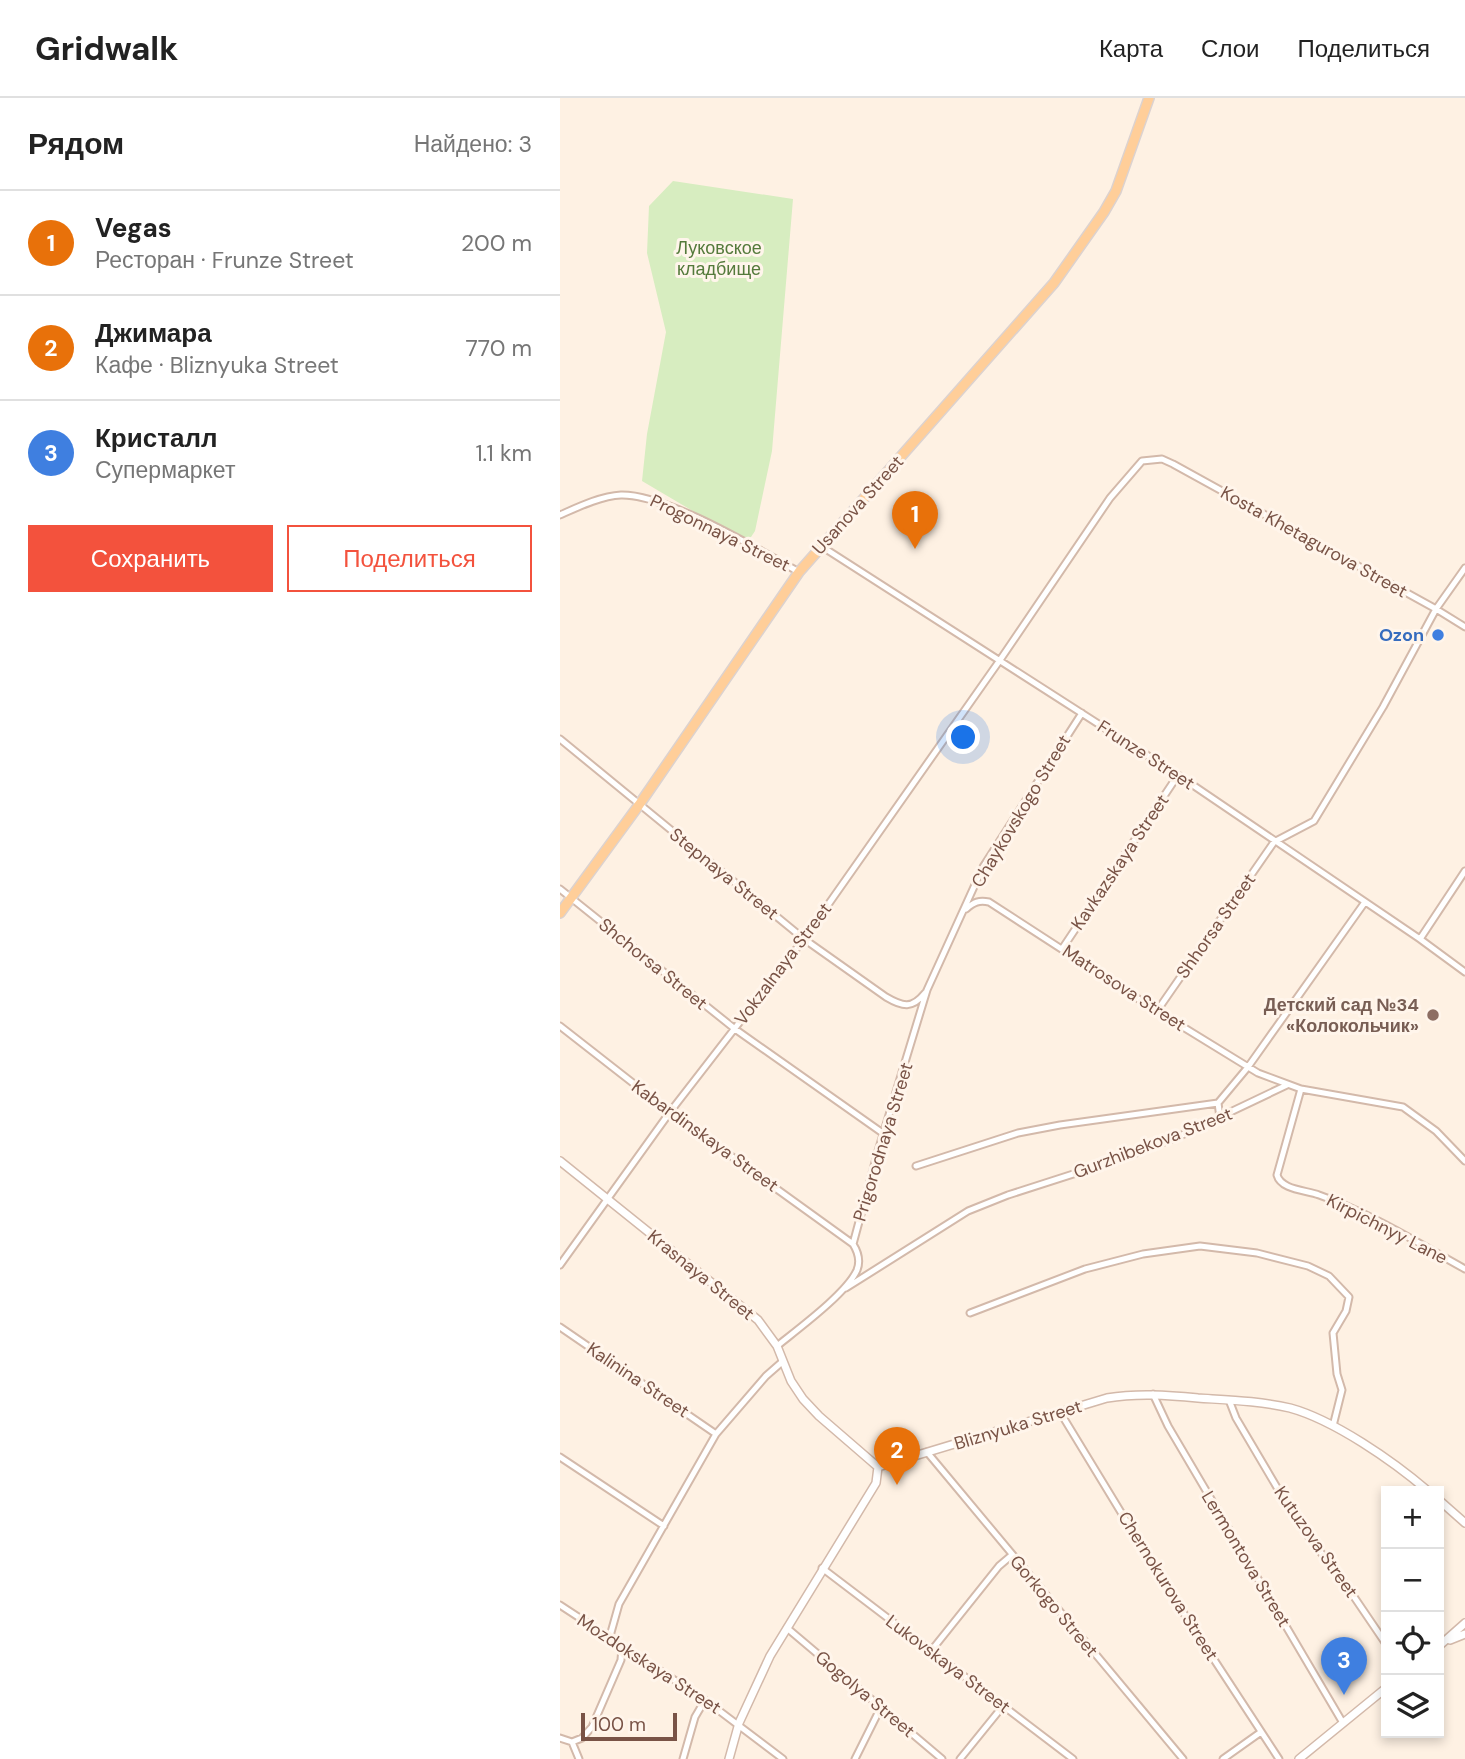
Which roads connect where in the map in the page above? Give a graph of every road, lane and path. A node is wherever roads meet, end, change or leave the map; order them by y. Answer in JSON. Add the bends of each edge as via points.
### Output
{"nodes":[{"id":1,"x":1149,"y":98,"type":"edge"},
{"id":2,"x":1162,"y":459,"type":"joint"},
{"id":3,"x":560,"y":515,"type":"edge"},
{"id":4,"x":821,"y":546,"type":"junction"},
{"id":5,"x":1465,"y":568,"type":"edge"},
{"id":6,"x":799,"y":572,"type":"junction"},
{"id":7,"x":1436,"y":609,"type":"junction"},
{"id":8,"x":1465,"y":627,"type":"edge"},
{"id":9,"x":1000,"y":660,"type":"junction"},
{"id":10,"x":1082,"y":713,"type":"junction"},
{"id":11,"x":560,"y":739,"type":"edge"},
{"id":12,"x":1178,"y":775,"type":"junction"},
{"id":13,"x":639,"y":805,"type":"junction"},
{"id":14,"x":1274,"y":842,"type":"junction"},
{"id":15,"x":1465,"y":871,"type":"edge"},
{"id":16,"x":560,"y":889,"type":"edge"},
{"id":17,"x":571,"y":897,"type":"junction"},
{"id":18,"x":1365,"y":902,"type":"junction"},
{"id":19,"x":964,"y":911,"type":"junction"},
{"id":20,"x":560,"y":913,"type":"edge"},
{"id":21,"x":804,"y":939,"type":"junction"},
{"id":22,"x":1420,"y":939,"type":"junction"},
{"id":23,"x":1062,"y":949,"type":"junction"},
{"id":24,"x":1465,"y":972,"type":"edge"},
{"id":25,"x":927,"y":990,"type":"junction"},
{"id":26,"x":1157,"y":1011,"type":"junction"},
{"id":27,"x":560,"y":1026,"type":"edge"},
{"id":28,"x":735,"y":1029,"type":"junction"},
{"id":29,"x":1248,"y":1067,"type":"junction"},
{"id":30,"x":1287,"y":1085,"type":"junction"},
{"id":31,"x":1301,"y":1089,"type":"junction"},
{"id":32,"x":1218,"y":1103,"type":"junction"},
{"id":33,"x":670,"y":1112,"type":"junction"},
{"id":34,"x":1220,"y":1118,"type":"junction"},
{"id":35,"x":884,"y":1134,"type":"junction"},
{"id":36,"x":560,"y":1161,"type":"edge"},
{"id":37,"x":1465,"y":1161,"type":"edge"},
{"id":38,"x":916,"y":1166,"type":"dead end"},
{"id":39,"x":608,"y":1199,"type":"junction"},
{"id":40,"x":853,"y":1244,"type":"junction"},
{"id":41,"x":560,"y":1265,"type":"edge"},
{"id":42,"x":1465,"y":1269,"type":"edge"},
{"id":43,"x":841,"y":1291,"type":"junction"},
{"id":44,"x":970,"y":1313,"type":"dead end"},
{"id":45,"x":560,"y":1327,"type":"edge"},
{"id":46,"x":777,"y":1346,"type":"junction"},
{"id":47,"x":782,"y":1362,"type":"junction"},
{"id":48,"x":1153,"y":1394,"type":"junction"},
{"id":49,"x":1229,"y":1400,"type":"junction"},
{"id":50,"x":1060,"y":1412,"type":"junction"},
{"id":51,"x":1333,"y":1426,"type":"junction"},
{"id":52,"x":716,"y":1434,"type":"junction"},
{"id":53,"x":927,"y":1452,"type":"junction"},
{"id":54,"x":560,"y":1457,"type":"edge"},
{"id":55,"x":878,"y":1467,"type":"junction"},
{"id":56,"x":1422,"y":1486,"type":"edge"},
{"id":57,"x":1444,"y":1504,"type":"edge"},
{"id":58,"x":1465,"y":1523,"type":"edge"},
{"id":59,"x":664,"y":1526,"type":"junction"},
{"id":60,"x":1012,"y":1555,"type":"junction"},
{"id":61,"x":822,"y":1568,"type":"junction"},
{"id":62,"x":560,"y":1605,"type":"edge"},
{"id":63,"x":1465,"y":1623,"type":"edge"},
{"id":64,"x":787,"y":1628,"type":"junction"},
{"id":65,"x":1465,"y":1634,"type":"edge"},
{"id":66,"x":610,"y":1636,"type":"junction"},
{"id":67,"x":1381,"y":1637,"type":"edge"},
{"id":68,"x":1444,"y":1641,"type":"edge"},
{"id":69,"x":1444,"y":1643,"type":"edge"},
{"id":70,"x":622,"y":1647,"type":"junction"},
{"id":71,"x":931,"y":1651,"type":"junction"},
{"id":72,"x":1381,"y":1692,"type":"edge"},
{"id":73,"x":705,"y":1700,"type":"junction"},
{"id":74,"x":1003,"y":1706,"type":"junction"},
{"id":75,"x":881,"y":1707,"type":"junction"},
{"id":76,"x":739,"y":1723,"type":"junction"},
{"id":77,"x":1343,"y":1723,"type":"junction"},
{"id":78,"x":1261,"y":1732,"type":"junction"},
{"id":79,"x":560,"y":1738,"type":"edge"},
{"id":80,"x":572,"y":1742,"type":"junction"},
{"id":81,"x":579,"y":1759,"type":"edge"},
{"id":82,"x":683,"y":1759,"type":"edge"},
{"id":83,"x":729,"y":1759,"type":"edge"},
{"id":84,"x":783,"y":1759,"type":"edge"},
{"id":85,"x":855,"y":1759,"type":"edge"},
{"id":86,"x":942,"y":1759,"type":"edge"},
{"id":87,"x":960,"y":1759,"type":"edge"},
{"id":88,"x":1073,"y":1759,"type":"edge"},
{"id":89,"x":1182,"y":1759,"type":"edge"},
{"id":90,"x":1223,"y":1759,"type":"edge"},
{"id":91,"x":1279,"y":1759,"type":"edge"},
{"id":92,"x":1299,"y":1759,"type":"edge"}],
"edges":[{"from":1,"to":4,"type":"main road","name":"Usanova Street","via":[[1116,191],[1054,283]]},
{"from":2,"to":7,"type":"street","name":"Kosta Khetagurova Street"},
{"from":2,"to":9,"type":"street","name":"Vokzalnaya Street","via":[[1142,461],[1110,498]]},
{"from":3,"to":6,"type":"street","name":"Progonnaya Street","via":[[618,495],[643,496]]},
{"from":4,"to":6,"type":"main road","name":"Usanova Street"},
{"from":4,"to":9,"type":"street","name":"Frunze Street"},
{"from":5,"to":7,"type":"street"},
{"from":6,"to":13,"type":"main road","name":"Usanova Street"},
{"from":7,"to":8,"type":"street","name":"Kosta Khetagurova Street"},
{"from":7,"to":14,"type":"street","via":[[1314,821]]},
{"from":9,"to":10,"type":"street","name":"Frunze Street"},
{"from":9,"to":21,"type":"street","name":"Vokzalnaya Street"},
{"from":10,"to":12,"type":"street","name":"Frunze Street"},
{"from":10,"to":19,"type":"street","name":"Chaykovskogo Street","via":[[983,867]]},
{"from":11,"to":13,"type":"street","name":"Stepnaya Street"},
{"from":12,"to":14,"type":"street","name":"Frunze Street"},
{"from":12,"to":23,"type":"street","name":"Kavkazskaya Street"},
{"from":13,"to":17,"type":"main road","name":"Usanova Street"},
{"from":13,"to":21,"type":"street","name":"Stepnaya Street"},
{"from":14,"to":18,"type":"street","name":"Frunze Street"},
{"from":14,"to":26,"type":"street","name":"Shhorsa Street"},
{"from":15,"to":22,"type":"street"},
{"from":16,"to":17,"type":"street","name":"Shchorsa Street"},
{"from":17,"to":20,"type":"main road","name":"Usanova Street"},
{"from":17,"to":28,"type":"street","name":"Shchorsa Street"},
{"from":18,"to":22,"type":"street","name":"Frunze Street"},
{"from":18,"to":29,"type":"street"},
{"from":19,"to":23,"type":"street","name":"Matrosova Street","via":[[972,903],[989,902]]},
{"from":19,"to":25,"type":"street","name":"Prigorodnaya Street"},
{"from":21,"to":25,"type":"street","name":"Stepnaya Street","via":[[900,1005],[918,1002]]},
{"from":21,"to":28,"type":"street","name":"Vokzalnaya Street"},
{"from":22,"to":24,"type":"street","name":"Frunze Street"},
{"from":23,"to":26,"type":"street","name":"Matrosova Street"},
{"from":25,"to":35,"type":"street","name":"Prigorodnaya Street"},
{"from":26,"to":29,"type":"street","name":"Matrosova Street"},
{"from":27,"to":33,"type":"street","name":"Kabardinskaya Street"},
{"from":28,"to":33,"type":"street","name":"Vokzalnaya Street"},
{"from":28,"to":35,"type":"street","name":"Shchorsa Street"},
{"from":29,"to":30,"type":"street","name":"Matrosova Street"},
{"from":29,"to":32,"type":"street"},
{"from":30,"to":31,"type":"street"},
{"from":30,"to":34,"type":"street","name":"Gurzhibekova Street"},
{"from":31,"to":37,"type":"street","via":[[1404,1107]]},
{"from":31,"to":42,"type":"street","name":"Kirpichnyy Lane","via":[[1279,1180],[1357,1212]]},
{"from":32,"to":34,"type":"street"},
{"from":32,"to":38,"type":"street","via":[[1029,1131]]},
{"from":33,"to":39,"type":"street","name":"Vokzalnaya Street"},
{"from":33,"to":40,"type":"street","name":"Kabardinskaya Street"},
{"from":34,"to":43,"type":"street","name":"Gurzhibekova Street","via":[[1123,1158],[968,1211]]},
{"from":35,"to":40,"type":"street","name":"Prigorodnaya Street"},
{"from":36,"to":39,"type":"street","name":"Krasnaya Street"},
{"from":39,"to":41,"type":"street","name":"Vokzalnaya Street"},
{"from":39,"to":46,"type":"street","name":"Krasnaya Street","via":[[741,1305]]},
{"from":40,"to":43,"type":"street","name":"Prigorodnaya Street","via":[[859,1261]]},
{"from":43,"to":46,"type":"street","name":"Prigorodnaya Street"},
{"from":44,"to":51,"type":"street","via":[[1061,1276],[1143,1254],[1200,1247],[1257,1253],[1308,1266],[1329,1276],[1349,1297],[1333,1333],[1342,1390]]},
{"from":45,"to":52,"type":"street","name":"Kalinina Street"},
{"from":46,"to":47,"type":"street","name":"Krasnaya Street"},
{"from":47,"to":52,"type":"street"},
{"from":47,"to":55,"type":"street","name":"Krasnaya Street","via":[[803,1399]]},
{"from":48,"to":49,"type":"street","name":"Bliznyuka Street"},
{"from":48,"to":50,"type":"street","name":"Bliznyuka Street","via":[[1107,1398]]},
{"from":48,"to":77,"type":"street","name":"Lermontova Street"},
{"from":49,"to":51,"type":"street","name":"Bliznyuka Street","via":[[1291,1409]]},
{"from":49,"to":67,"type":"street","name":"Kutuzova Street","via":[[1298,1523]]},
{"from":50,"to":53,"type":"street","name":"Bliznyuka Street"},
{"from":50,"to":78,"type":"street","name":"Chernokurova Street"},
{"from":51,"to":56,"type":"street","name":"Bliznyuka Street"},
{"from":52,"to":59,"type":"street"},
{"from":53,"to":55,"type":"street","name":"Bliznyuka Street"},
{"from":53,"to":60,"type":"street","name":"Gorkogo Street"},
{"from":54,"to":59,"type":"street"},
{"from":55,"to":61,"type":"street","via":[[876,1483]]},
{"from":57,"to":58,"type":"street"},
{"from":59,"to":66,"type":"street","via":[[619,1604]]},
{"from":60,"to":71,"type":"street"},
{"from":60,"to":89,"type":"street","name":"Gorkogo Street"},
{"from":61,"to":64,"type":"street"},
{"from":61,"to":71,"type":"street","name":"Lukovskaya Street"},
{"from":62,"to":66,"type":"street","name":"Mozdokskaya Street"},
{"from":63,"to":68,"type":"street"},
{"from":64,"to":75,"type":"street","name":"Gogolya Street"},
{"from":64,"to":76,"type":"street"},
{"from":65,"to":69,"type":"street"},
{"from":66,"to":70,"type":"street","name":"Mozdokskaya Street"},
{"from":70,"to":73,"type":"street","name":"Mozdokskaya Street"},
{"from":70,"to":80,"type":"street","via":[[621,1660],[592,1727]]},
{"from":71,"to":74,"type":"street","name":"Lukovskaya Street"},
{"from":72,"to":77,"type":"street"},
{"from":73,"to":76,"type":"street","name":"Mozdokskaya Street"},
{"from":73,"to":82,"type":"street"},
{"from":74,"to":87,"type":"street"},
{"from":74,"to":88,"type":"street","name":"Lukovskaya Street"},
{"from":75,"to":85,"type":"street"},
{"from":75,"to":86,"type":"street","name":"Gogolya Street"},
{"from":76,"to":83,"type":"street"},
{"from":76,"to":84,"type":"street","name":"Mozdokskaya Street"},
{"from":77,"to":92,"type":"street"},
{"from":78,"to":90,"type":"street"},
{"from":78,"to":91,"type":"street","name":"Chernokurova Street"},
{"from":79,"to":80,"type":"street"},
{"from":80,"to":81,"type":"street"}]}
